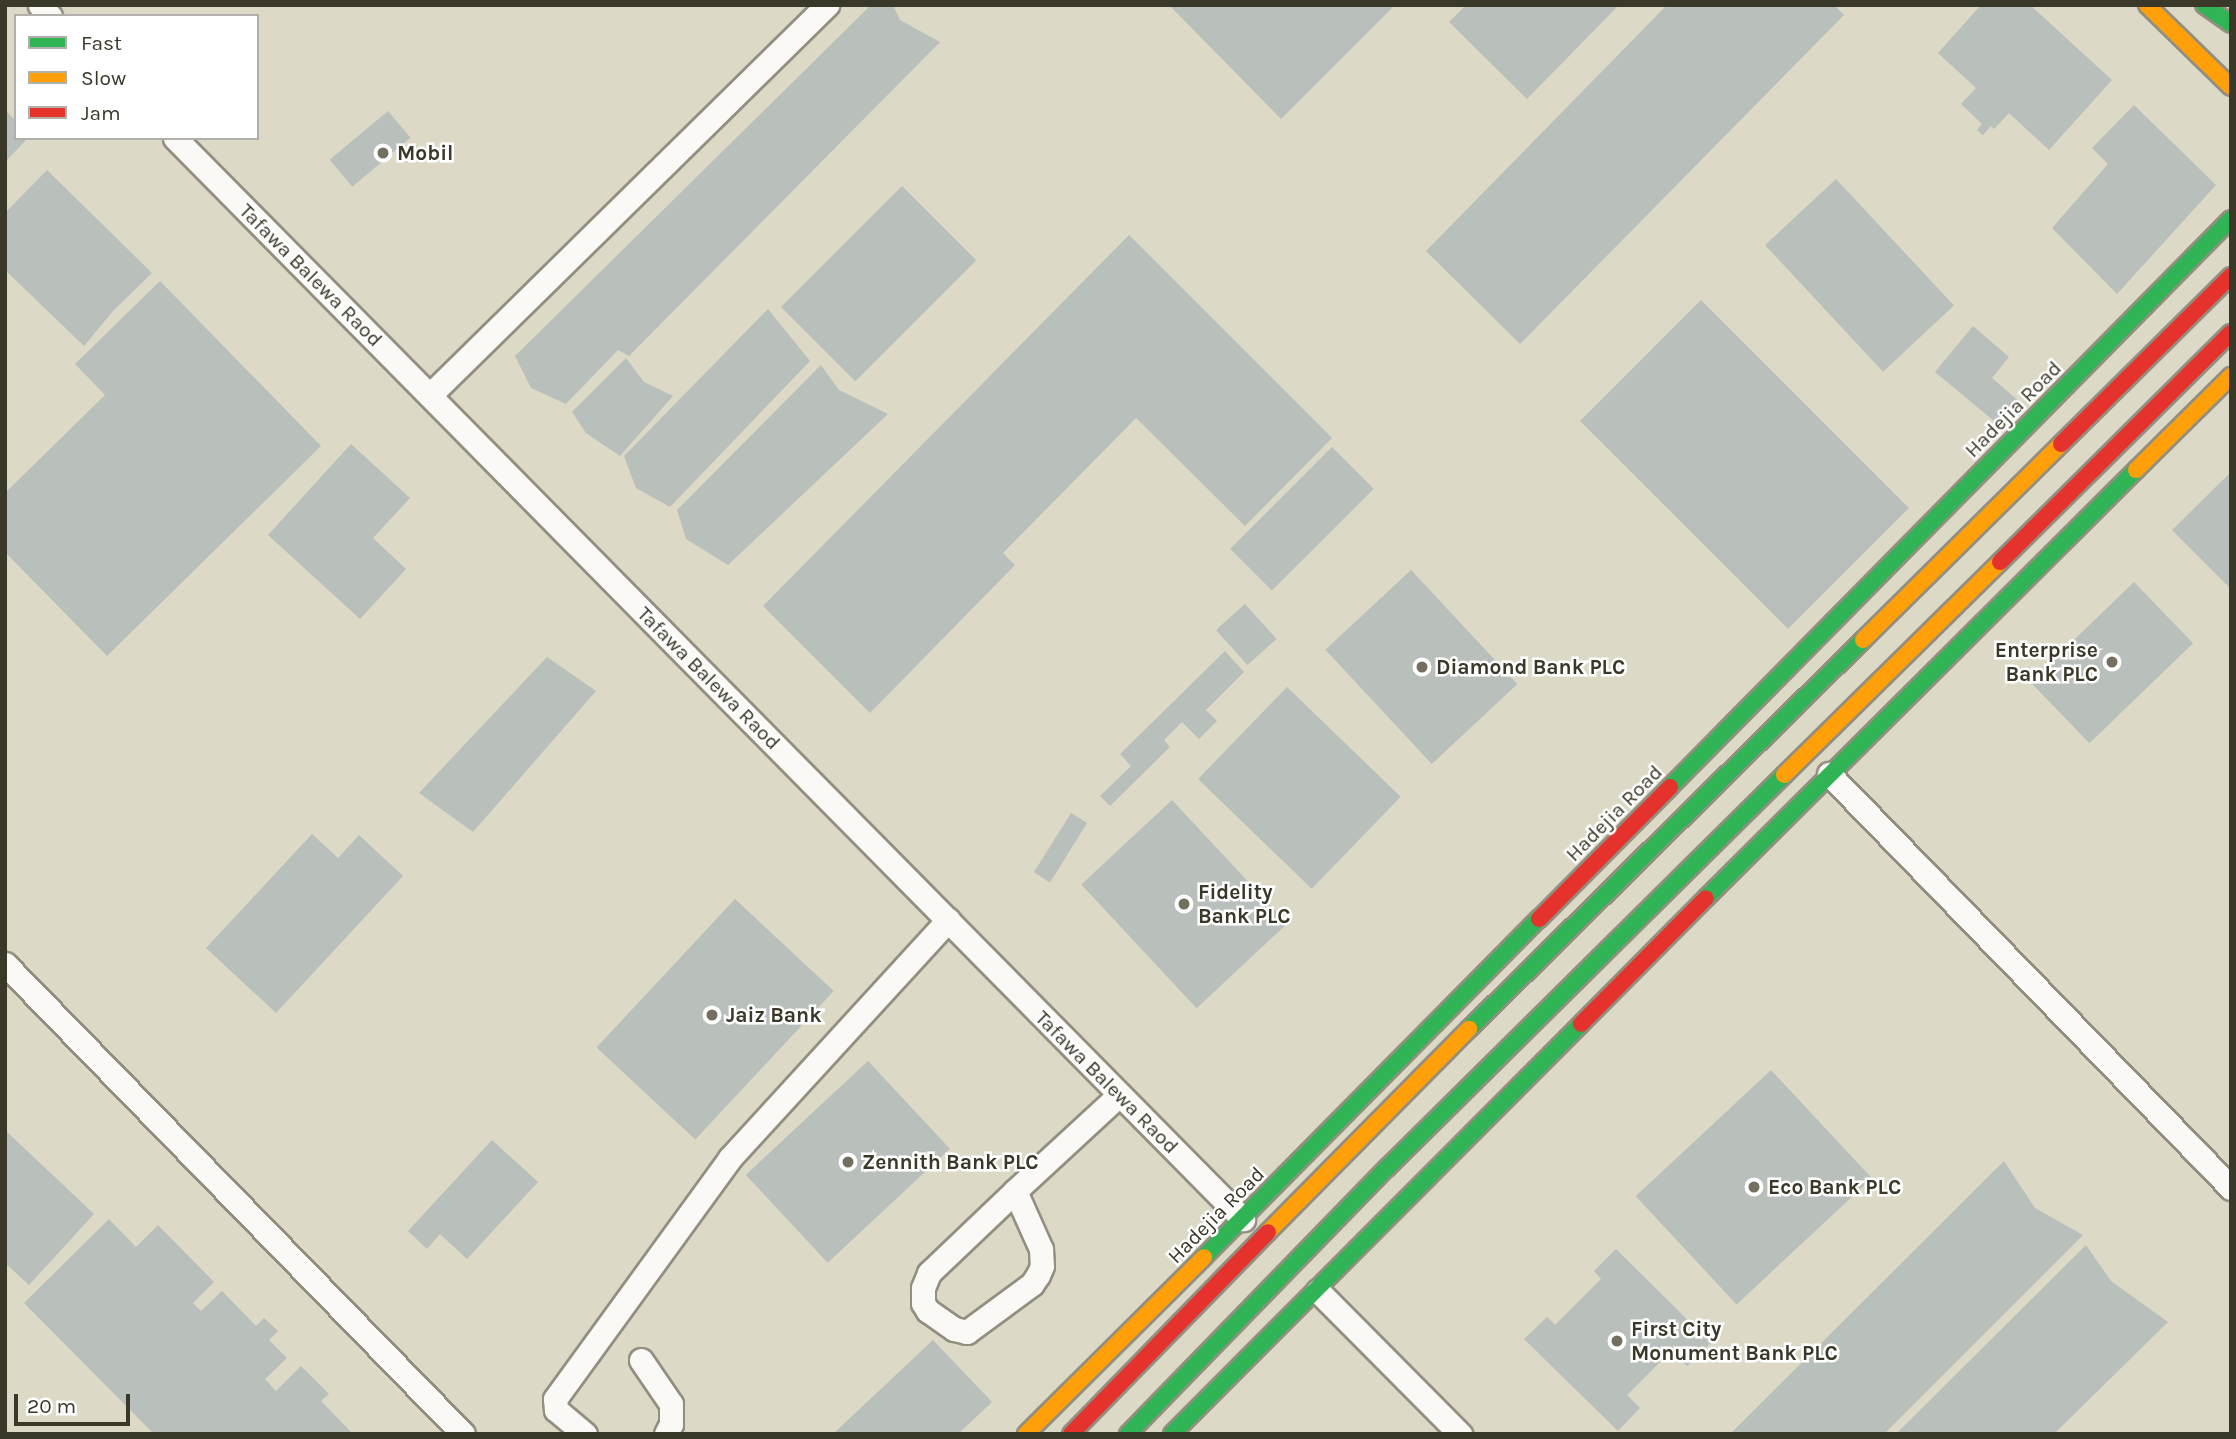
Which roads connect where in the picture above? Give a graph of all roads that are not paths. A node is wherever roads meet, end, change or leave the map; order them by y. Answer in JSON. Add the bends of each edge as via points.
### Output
{"nodes":[{"id":1,"x":827,"y":5,"type":"edge"},
{"id":2,"x":2147,"y":5,"type":"edge"},
{"id":3,"x":2204,"y":5,"type":"edge"},
{"id":4,"x":2231,"y":24,"type":"edge"},
{"id":5,"x":2231,"y":87,"type":"edge"},
{"id":6,"x":177,"y":140,"type":"edge"},
{"id":7,"x":2231,"y":219,"type":"edge"},
{"id":8,"x":2231,"y":276,"type":"edge"},
{"id":9,"x":2231,"y":332,"type":"edge"},
{"id":10,"x":2231,"y":376,"type":"edge"},
{"id":11,"x":430,"y":396,"type":"junction"},
{"id":12,"x":1829,"y":774,"type":"junction"},
{"id":13,"x":948,"y":920,"type":"junction"},
{"id":14,"x":5,"y":964,"type":"edge"},
{"id":15,"x":1119,"y":1095,"type":"junction"},
{"id":16,"x":2231,"y":1188,"type":"edge"},
{"id":17,"x":1015,"y":1191,"type":"junction"},
{"id":18,"x":1243,"y":1219,"type":"junction"},
{"id":19,"x":1318,"y":1291,"type":"junction"},
{"id":20,"x":641,"y":1360,"type":"dead end"},
{"id":21,"x":463,"y":1434,"type":"edge"},
{"id":22,"x":585,"y":1434,"type":"edge"},
{"id":23,"x":666,"y":1434,"type":"edge"},
{"id":24,"x":1026,"y":1434,"type":"edge"},
{"id":25,"x":1070,"y":1434,"type":"edge"},
{"id":26,"x":1128,"y":1434,"type":"edge"},
{"id":27,"x":1172,"y":1434,"type":"edge"},
{"id":28,"x":1460,"y":1434,"type":"edge"}],
"edges":[{"from":1,"to":11,"type":"lane"},
{"from":2,"to":5,"type":"main road"},
{"from":3,"to":4,"type":"main road"},
{"from":6,"to":11,"type":"lane","name":"Tafawa Balewa Raod"},
{"from":7,"to":18,"type":"main road","name":"Hadejia Road"},
{"from":8,"to":25,"type":"main road","via":[[1368,1129]]},
{"from":9,"to":26,"type":"main road","via":[[1387,1168]]},
{"from":10,"to":12,"type":"main road"},
{"from":11,"to":13,"type":"lane","name":"Tafawa Balewa Raod"},
{"from":12,"to":16,"type":"lane"},
{"from":12,"to":19,"type":"main road"},
{"from":13,"to":15,"type":"lane","name":"Tafawa Balewa Raod"},
{"from":13,"to":22,"type":"lane","via":[[730,1158],[555,1399],[556,1410]]},
{"from":14,"to":21,"type":"lane"},
{"from":15,"to":17,"type":"lane"},
{"from":15,"to":18,"type":"lane","name":"Tafawa Balewa Raod"},
{"from":17,"to":17,"type":"lane","via":[[929,1273],[923,1303],[954,1329],[967,1332],[1032,1284],[1042,1266],[1041,1249]]},
{"from":18,"to":24,"type":"main road","name":"Hadejia Road"},
{"from":19,"to":27,"type":"main road"},
{"from":19,"to":28,"type":"lane"},
{"from":20,"to":23,"type":"lane","via":[[671,1404]]}]}
